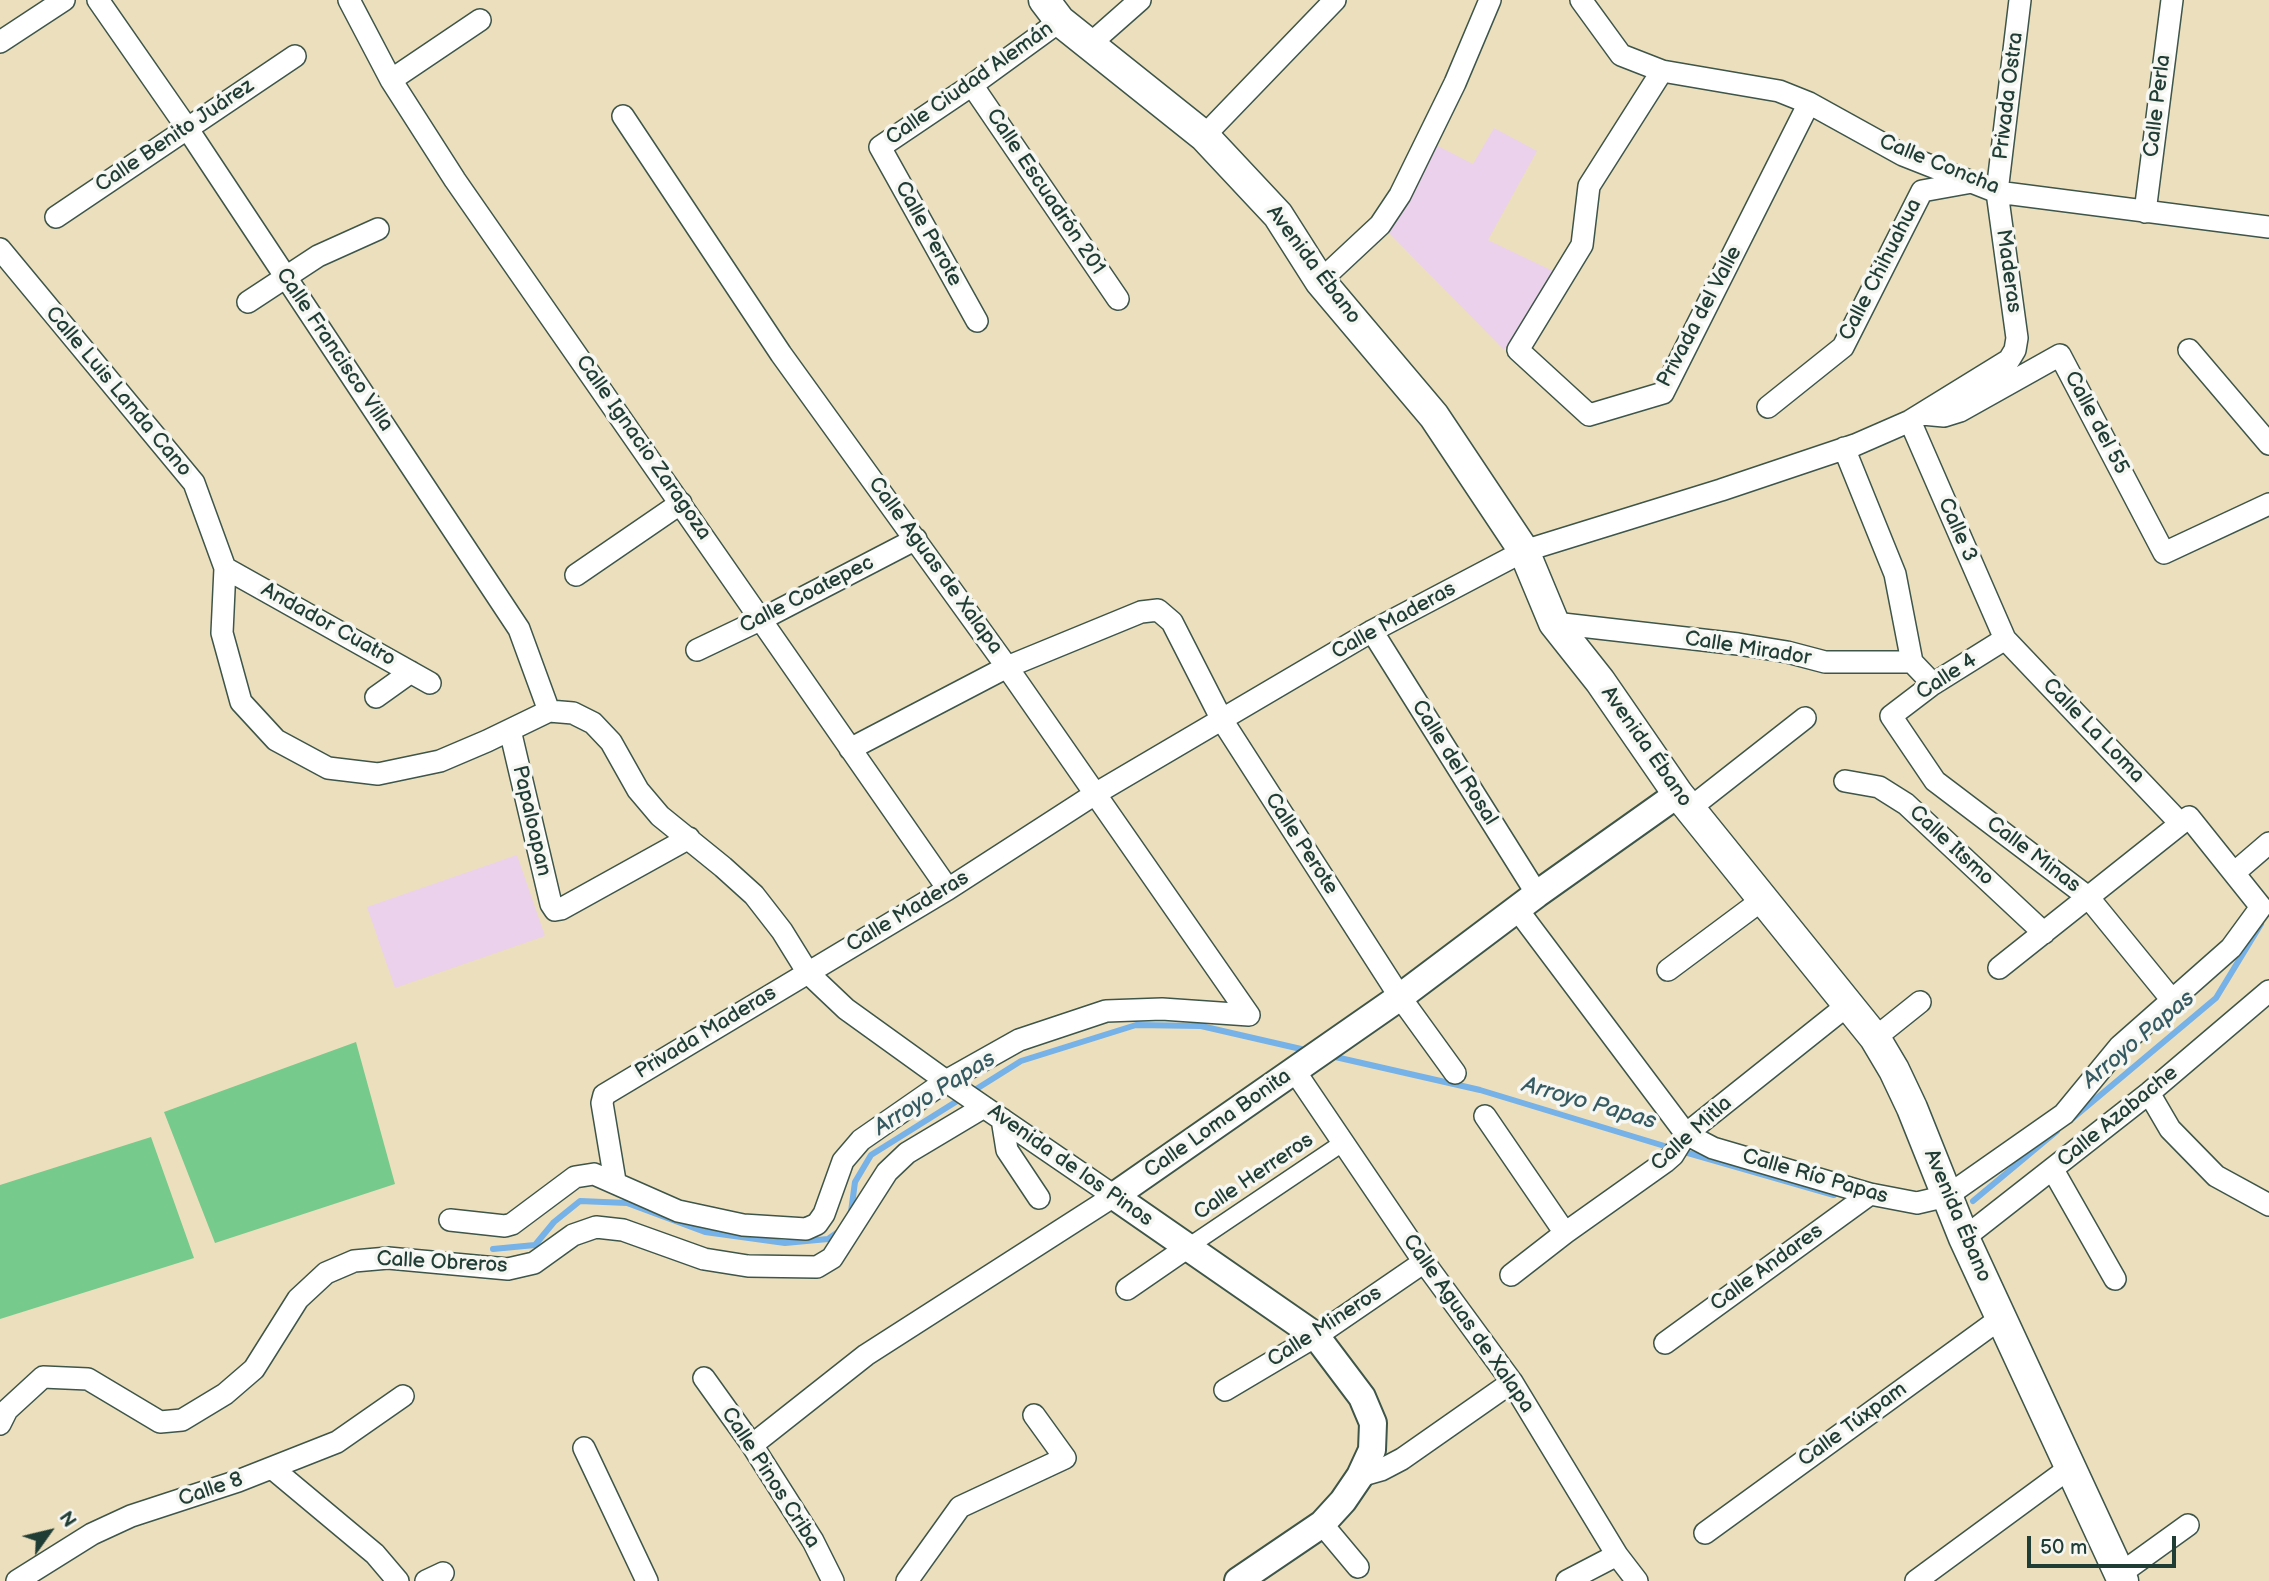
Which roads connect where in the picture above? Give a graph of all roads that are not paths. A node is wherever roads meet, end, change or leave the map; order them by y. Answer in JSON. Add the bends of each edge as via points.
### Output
{"nodes":[{"id":1,"x":65,"y":0,"type":"edge"},
{"id":2,"x":98,"y":0,"type":"edge"},
{"id":3,"x":349,"y":0,"type":"edge"},
{"id":4,"x":1140,"y":0,"type":"edge"},
{"id":5,"x":1335,"y":0,"type":"edge"},
{"id":6,"x":1490,"y":0,"type":"edge"},
{"id":7,"x":1581,"y":0,"type":"edge"},
{"id":8,"x":2020,"y":0,"type":"edge"},
{"id":9,"x":2172,"y":0,"type":"edge"},
{"id":10,"x":1052,"y":11,"type":"edge"},
{"id":11,"x":480,"y":20,"type":"dead end"},
{"id":12,"x":0,"y":42,"type":"edge"},
{"id":13,"x":1089,"y":45,"type":"junction"},
{"id":14,"x":295,"y":56,"type":"dead end"},
{"id":15,"x":1662,"y":71,"type":"junction"},
{"id":16,"x":391,"y":80,"type":"junction"},
{"id":17,"x":972,"y":85,"type":"junction"},
{"id":18,"x":1809,"y":103,"type":"junction"},
{"id":19,"x":623,"y":116,"type":"dead end"},
{"id":20,"x":187,"y":128,"type":"junction"},
{"id":21,"x":1204,"y":136,"type":"junction"},
{"id":22,"x":880,"y":147,"type":"joint"},
{"id":23,"x":1972,"y":182,"type":"junction"},
{"id":24,"x":1997,"y":192,"type":"junction"},
{"id":25,"x":2145,"y":212,"type":"junction"},
{"id":26,"x":56,"y":217,"type":"dead end"},
{"id":27,"x":2269,"y":228,"type":"edge"},
{"id":28,"x":378,"y":229,"type":"dead end"},
{"id":29,"x":0,"y":249,"type":"edge"},
{"id":30,"x":286,"y":277,"type":"junction"},
{"id":31,"x":1320,"y":281,"type":"junction"},
{"id":32,"x":1118,"y":299,"type":"dead end"},
{"id":33,"x":248,"y":302,"type":"dead end"},
{"id":34,"x":977,"y":321,"type":"dead end"},
{"id":35,"x":2015,"y":350,"type":"joint"},
{"id":36,"x":2189,"y":350,"type":"dead end"},
{"id":37,"x":1768,"y":407,"type":"dead end"},
{"id":38,"x":1916,"y":418,"type":"junction"},
{"id":39,"x":2269,"y":444,"type":"edge"},
{"id":40,"x":1844,"y":448,"type":"junction"},
{"id":41,"x":681,"y":503,"type":"junction"},
{"id":42,"x":2269,"y":503,"type":"edge"},
{"id":43,"x":916,"y":539,"type":"junction"},
{"id":44,"x":1524,"y":551,"type":"junction"},
{"id":45,"x":225,"y":568,"type":"junction"},
{"id":46,"x":576,"y":575,"type":"dead end"},
{"id":47,"x":762,"y":619,"type":"junction"},
{"id":48,"x":1554,"y":623,"type":"junction"},
{"id":49,"x":1372,"y":631,"type":"junction"},
{"id":50,"x":2005,"y":639,"type":"junction"},
{"id":51,"x":697,"y":650,"type":"dead end"},
{"id":52,"x":1913,"y":662,"type":"junction"},
{"id":53,"x":1007,"y":667,"type":"junction"},
{"id":54,"x":411,"y":672,"type":"junction"},
{"id":55,"x":430,"y":683,"type":"dead end"},
{"id":56,"x":1933,"y":684,"type":"junction"},
{"id":57,"x":376,"y":697,"type":"dead end"},
{"id":58,"x":549,"y":711,"type":"junction"},
{"id":59,"x":1891,"y":716,"type":"joint"},
{"id":60,"x":1805,"y":718,"type":"dead end"},
{"id":61,"x":1222,"y":720,"type":"junction"},
{"id":62,"x":510,"y":730,"type":"junction"},
{"id":63,"x":850,"y":749,"type":"junction"},
{"id":64,"x":1845,"y":781,"type":"dead end"},
{"id":65,"x":1095,"y":793,"type":"junction"},
{"id":66,"x":1683,"y":802,"type":"junction"},
{"id":67,"x":2185,"y":820,"type":"junction"},
{"id":68,"x":688,"y":838,"type":"junction"},
{"id":69,"x":2269,"y":843,"type":"edge"},
{"id":70,"x":2234,"y":873,"type":"junction"},
{"id":71,"x":948,"y":889,"type":"junction"},
{"id":72,"x":2088,"y":897,"type":"junction"},
{"id":73,"x":1762,"y":900,"type":"junction"},
{"id":74,"x":1527,"y":902,"type":"junction"},
{"id":75,"x":2044,"y":933,"type":"junction"},
{"id":76,"x":1999,"y":968,"type":"dead end"},
{"id":77,"x":1668,"y":970,"type":"dead end"},
{"id":78,"x":808,"y":973,"type":"junction"},
{"id":79,"x":2269,"y":991,"type":"edge"},
{"id":80,"x":1400,"y":998,"type":"junction"},
{"id":81,"x":2172,"y":1000,"type":"junction"},
{"id":82,"x":1920,"y":1002,"type":"dead end"},
{"id":83,"x":1849,"y":1004,"type":"junction"},
{"id":84,"x":1249,"y":1016,"type":"joint"},
{"id":85,"x":1875,"y":1038,"type":"junction"},
{"id":86,"x":1294,"y":1070,"type":"junction"},
{"id":87,"x":1455,"y":1073,"type":"dead end"},
{"id":88,"x":964,"y":1093,"type":"junction"},
{"id":89,"x":2149,"y":1093,"type":"junction"},
{"id":90,"x":1485,"y":1115,"type":"dead end"},
{"id":91,"x":1002,"y":1119,"type":"junction"},
{"id":92,"x":1344,"y":1142,"type":"junction"},
{"id":93,"x":1680,"y":1144,"type":"junction"},
{"id":94,"x":2053,"y":1170,"type":"junction"},
{"id":95,"x":615,"y":1181,"type":"junction"},
{"id":96,"x":1870,"y":1194,"type":"junction"},
{"id":97,"x":1114,"y":1196,"type":"junction"},
{"id":98,"x":1947,"y":1196,"type":"junction"},
{"id":99,"x":1039,"y":1198,"type":"dead end"},
{"id":100,"x":2269,"y":1205,"type":"edge"},
{"id":101,"x":450,"y":1220,"type":"dead end"},
{"id":102,"x":1565,"y":1233,"type":"junction"},
{"id":103,"x":1964,"y":1238,"type":"junction"},
{"id":104,"x":1188,"y":1247,"type":"junction"},
{"id":105,"x":1424,"y":1262,"type":"junction"},
{"id":106,"x":1511,"y":1275,"type":"dead end"},
{"id":107,"x":2115,"y":1279,"type":"dead end"},
{"id":108,"x":1127,"y":1289,"type":"dead end"},
{"id":109,"x":2001,"y":1318,"type":"junction"},
{"id":110,"x":1316,"y":1336,"type":"junction"},
{"id":111,"x":1665,"y":1343,"type":"dead end"},
{"id":112,"x":704,"y":1378,"type":"dead end"},
{"id":113,"x":1511,"y":1382,"type":"junction"},
{"id":114,"x":1225,"y":1390,"type":"dead end"},
{"id":115,"x":403,"y":1396,"type":"dead end"},
{"id":116,"x":1034,"y":1415,"type":"dead end"},
{"id":117,"x":0,"y":1424,"type":"edge"},
{"id":118,"x":752,"y":1444,"type":"junction"},
{"id":119,"x":584,"y":1448,"type":"dead end"},
{"id":120,"x":2071,"y":1467,"type":"junction"},
{"id":121,"x":272,"y":1468,"type":"junction"},
{"id":122,"x":1360,"y":1476,"type":"junction"},
{"id":123,"x":1322,"y":1524,"type":"junction"},
{"id":124,"x":2188,"y":1525,"type":"dead end"},
{"id":125,"x":1706,"y":1533,"type":"dead end"},
{"id":126,"x":1617,"y":1555,"type":"junction"},
{"id":127,"x":1358,"y":1567,"type":"dead end"},
{"id":128,"x":2122,"y":1577,"type":"edge"},
{"id":129,"x":17,"y":1581,"type":"edge"},
{"id":130,"x":398,"y":1581,"type":"edge"},
{"id":131,"x":647,"y":1581,"type":"edge"},
{"id":132,"x":833,"y":1581,"type":"edge"},
{"id":133,"x":907,"y":1581,"type":"edge"},
{"id":134,"x":1238,"y":1581,"type":"edge"},
{"id":135,"x":1567,"y":1581,"type":"edge"},
{"id":136,"x":1637,"y":1581,"type":"edge"},
{"id":137,"x":1916,"y":1581,"type":"edge"}],
"edges":[{"from":1,"to":12,"type":"street"},
{"from":2,"to":20,"type":"street","name":"Calle Francisco Villa"},
{"from":3,"to":16,"type":"street","name":"Calle Ignacio Zaragoza"},
{"from":4,"to":13,"type":"street"},
{"from":5,"to":21,"type":"street"},
{"from":6,"to":31,"type":"street","via":[[1400,195],[1380,225]]},
{"from":7,"to":15,"type":"street","name":"Calle Concha","via":[[1621,55]]},
{"from":8,"to":24,"type":"street","name":"Privada Ostra"},
{"from":9,"to":25,"type":"street","name":"Calle Perla"},
{"from":10,"to":13,"type":"main road","name":"Avenida Ébano"},
{"from":10,"to":17,"type":"street","name":"Calle Ciudad Alemán"},
{"from":11,"to":16,"type":"street"},
{"from":13,"to":21,"type":"main road","name":"Avenida Ébano"},
{"from":14,"to":20,"type":"street","name":"Calle Benito Juárez"},
{"from":15,"to":18,"type":"street","name":"Calle Concha","via":[[1779,91]]},
{"from":15,"to":18,"type":"street","name":"Privada del Valle","via":[[1588,186],[1582,245],[1518,350],[1589,415],[1663,393]]},
{"from":16,"to":41,"type":"street","name":"Calle Ignacio Zaragoza","via":[[455,180]]},
{"from":17,"to":22,"type":"street","name":"Calle Ciudad Alemán"},
{"from":17,"to":32,"type":"street","name":"Calle Escuadrón 201"},
{"from":18,"to":23,"type":"street","name":"Calle Concha","via":[[1903,155]]},
{"from":19,"to":43,"type":"street","name":"Calle Aguas de Xalapa","via":[[781,354]]},
{"from":20,"to":26,"type":"street","name":"Calle Benito Juárez"},
{"from":20,"to":30,"type":"street","name":"Calle Francisco Villa"},
{"from":21,"to":31,"type":"main road","name":"Avenida Ébano","via":[[1278,215]]},
{"from":22,"to":34,"type":"street","name":"Calle Perote"},
{"from":23,"to":24,"type":"street","name":"Calle Concha"},
{"from":23,"to":37,"type":"street","name":"Calle Chihuahua","via":[[1922,191],[1843,347]]},
{"from":24,"to":25,"type":"street","name":"Calle Concha"},
{"from":24,"to":35,"type":"street","name":"Maderas"},
{"from":25,"to":27,"type":"street","name":"Calle Concha"},
{"from":28,"to":30,"type":"street","via":[[318,256]]},
{"from":29,"to":45,"type":"street","name":"Calle Luis Landa Cano","via":[[194,483]]},
{"from":30,"to":33,"type":"street"},
{"from":30,"to":58,"type":"street","name":"Calle Francisco Villa","via":[[519,629]]},
{"from":31,"to":44,"type":"main road","name":"Avenida Ébano","via":[[1434,416]]},
{"from":35,"to":38,"type":"street","name":"Calle Maderas","via":[[2009,360]]},
{"from":36,"to":39,"type":"street"},
{"from":38,"to":40,"type":"street","name":"Calle Maderas"},
{"from":38,"to":42,"type":"street","name":"Calle del 55","via":[[1960,411],[2060,355],[2164,553]]},
{"from":38,"to":50,"type":"street","name":"Calle 3"},
{"from":40,"to":44,"type":"street","name":"Calle Maderas"},
{"from":40,"to":52,"type":"street","via":[[1895,574]]},
{"from":41,"to":46,"type":"street"},
{"from":41,"to":47,"type":"street","name":"Calle Ignacio Zaragoza"},
{"from":43,"to":47,"type":"street","name":"Calle Coatepec"},
{"from":43,"to":53,"type":"street","name":"Calle Aguas de Xalapa"},
{"from":44,"to":48,"type":"main road","name":"Avenida Ébano"},
{"from":44,"to":49,"type":"street","name":"Calle Maderas"},
{"from":45,"to":54,"type":"street","name":"Andador Cuatro"},
{"from":45,"to":62,"type":"street","name":"Calle Luis Landa Cano","via":[[222,634],[241,702],[276,740],[328,768],[378,774],[440,761]]},
{"from":47,"to":51,"type":"street","name":"Calle Coatepec"},
{"from":47,"to":63,"type":"street","name":"Calle Ignacio Zaragoza"},
{"from":48,"to":52,"type":"street","name":"Calle Mirador","via":[[1738,644],[1825,662]]},
{"from":48,"to":66,"type":"main road","name":"Avenida Ébano"},
{"from":49,"to":61,"type":"street","name":"Calle Maderas"},
{"from":49,"to":74,"type":"street","name":"Calle del Rosal"},
{"from":50,"to":56,"type":"street","name":"Calle 4"},
{"from":50,"to":67,"type":"street","name":"Calle La Loma"},
{"from":52,"to":56,"type":"street"},
{"from":53,"to":61,"type":"street","name":"Calle Perote","via":[[1141,612],[1158,610],[1172,622]]},
{"from":53,"to":63,"type":"street"},
{"from":53,"to":65,"type":"street","name":"Calle Aguas de Xalapa"},
{"from":54,"to":55,"type":"street","name":"Andador Cuatro"},
{"from":54,"to":57,"type":"street"},
{"from":56,"to":59,"type":"street","name":"Calle 4"},
{"from":58,"to":62,"type":"street","name":"Calle Luis Landa Cano"},
{"from":58,"to":68,"type":"street","name":"Avenida de los Pinos","via":[[573,713],[593,723],[611,742],[638,790],[660,816]]},
{"from":59,"to":72,"type":"street","name":"Calle Minas","via":[[1935,781]]},
{"from":60,"to":66,"type":"street"},
{"from":61,"to":65,"type":"street","name":"Calle Maderas"},
{"from":61,"to":80,"type":"street","name":"Calle Perote"},
{"from":62,"to":68,"type":"street","name":"Papaloapan","via":[[555,909]]},
{"from":63,"to":71,"type":"street","name":"Calle Ignacio Zaragoza"},
{"from":64,"to":75,"type":"street","name":"Calle Itsmo","via":[[1879,787],[1906,804]]},
{"from":65,"to":71,"type":"street","name":"Calle Maderas"},
{"from":65,"to":84,"type":"street","name":"Calle Aguas de Xalapa"},
{"from":66,"to":73,"type":"main road","name":"Avenida Ébano"},
{"from":66,"to":74,"type":"street","name":"Calle Loma Bonita"},
{"from":67,"to":70,"type":"street","name":"Calle La Loma"},
{"from":67,"to":72,"type":"street"},
{"from":68,"to":78,"type":"street","name":"Avenida de los Pinos","via":[[754,895]]},
{"from":69,"to":70,"type":"street"},
{"from":70,"to":81,"type":"street","name":"Calle La Loma","via":[[2261,907],[2231,948]]},
{"from":71,"to":78,"type":"street","name":"Calle Maderas"},
{"from":72,"to":75,"type":"street"},
{"from":72,"to":81,"type":"street","name":"Calle Minas"},
{"from":73,"to":77,"type":"street"},
{"from":73,"to":83,"type":"main road","name":"Avenida Ébano"},
{"from":74,"to":80,"type":"street","name":"Calle Loma Bonita"},
{"from":74,"to":93,"type":"street","name":"Calle del Rosal"},
{"from":75,"to":76,"type":"street"},
{"from":78,"to":88,"type":"street","name":"Avenida de los Pinos","via":[[846,1009]]},
{"from":78,"to":95,"type":"street","name":"Privada Maderas","via":[[604,1095]]},
{"from":79,"to":89,"type":"street","name":"Calle Azabache"},
{"from":80,"to":86,"type":"street","name":"Calle Loma Bonita"},
{"from":80,"to":87,"type":"street","name":"Calle Perote"},
{"from":81,"to":98,"type":"street","via":[[2120,1046],[2064,1114]]},
{"from":82,"to":85,"type":"street"},
{"from":83,"to":85,"type":"main road","name":"Avenida Ébano"},
{"from":83,"to":93,"type":"street","name":"Calle Mitla"},
{"from":84,"to":88,"type":"street","name":"Calle Obreros","via":[[1106,1010],[1019,1040]]},
{"from":85,"to":98,"type":"main road","name":"Avenida Ébano","via":[[1912,1108]]},
{"from":86,"to":92,"type":"street","name":"Calle Aguas de Xalapa"},
{"from":86,"to":97,"type":"street","name":"Calle Loma Bonita"},
{"from":88,"to":91,"type":"street","name":"Avenida de los Pinos"},
{"from":88,"to":95,"type":"street","name":"Calle Obreros","via":[[861,1140],[843,1161],[824,1214],[806,1229],[743,1225],[678,1210]]},
{"from":88,"to":117,"type":"street","name":"Calle Obreros","via":[[887,1172],[832,1258],[817,1267],[748,1266],[704,1259],[623,1230],[596,1227],[573,1235],[534,1263],[508,1269],[388,1258],[354,1261],[326,1273],[298,1299],[254,1369],[225,1394],[182,1420],[160,1422],[88,1379],[43,1377],[7,1410]]},
{"from":89,"to":94,"type":"street","name":"Calle Azabache"},
{"from":89,"to":100,"type":"street","via":[[2170,1129],[2216,1176]]},
{"from":90,"to":102,"type":"street"},
{"from":91,"to":97,"type":"street","name":"Avenida de los Pinos"},
{"from":91,"to":99,"type":"street","via":[[1007,1150]]},
{"from":92,"to":104,"type":"street","name":"Calle Herreros"},
{"from":92,"to":105,"type":"street","name":"Calle Aguas de Xalapa"},
{"from":93,"to":96,"type":"street","name":"Calle Río Papas","via":[[1698,1142]]},
{"from":93,"to":102,"type":"street","name":"Calle Mitla"},
{"from":94,"to":103,"type":"street","name":"Calle Azabache"},
{"from":94,"to":107,"type":"street"},
{"from":95,"to":101,"type":"street","name":"Calle Obreros","via":[[594,1174],[575,1177],[505,1226]]},
{"from":96,"to":98,"type":"street","name":"Calle Río Papas","via":[[1917,1203]]},
{"from":96,"to":111,"type":"street","name":"Calle Andares"},
{"from":97,"to":104,"type":"street","name":"Avenida de los Pinos"},
{"from":97,"to":118,"type":"street","name":"Calle Loma Bonita","via":[[866,1355]]},
{"from":98,"to":103,"type":"main road","name":"Avenida Ébano"},
{"from":102,"to":106,"type":"street","name":"Calle Mitla"},
{"from":103,"to":109,"type":"main road","name":"Avenida Ébano"},
{"from":104,"to":108,"type":"street"},
{"from":104,"to":110,"type":"street","name":"Avenida de los Pinos"},
{"from":105,"to":110,"type":"street","name":"Calle Mineros"},
{"from":105,"to":113,"type":"street","name":"Calle Aguas de Xalapa"},
{"from":109,"to":120,"type":"main road","name":"Avenida Ébano"},
{"from":109,"to":125,"type":"street","name":"Calle Túxpam"},
{"from":110,"to":114,"type":"street","name":"Calle Mineros"},
{"from":110,"to":122,"type":"street","name":"Avenida de los Pinos","via":[[1362,1397],[1373,1423],[1372,1450]]},
{"from":112,"to":118,"type":"street","name":"Calle Pinos Criba"},
{"from":113,"to":122,"type":"street","via":[[1402,1459]]},
{"from":113,"to":126,"type":"street","name":"Calle Aguas de Xalapa"},
{"from":115,"to":121,"type":"street","name":"Calle 8","via":[[337,1442]]},
{"from":116,"to":133,"type":"street","via":[[1065,1458],[960,1507]]},
{"from":118,"to":132,"type":"street","name":"Calle Pinos Criba"},
{"from":119,"to":131,"type":"street"},
{"from":120,"to":128,"type":"main road","name":"Avenida Ébano"},
{"from":120,"to":137,"type":"street"},
{"from":121,"to":129,"type":"street","name":"Calle 8","via":[[131,1516],[92,1534]]},
{"from":121,"to":130,"type":"street","via":[[375,1554]]},
{"from":122,"to":123,"type":"street","name":"Avenida de los Pinos"},
{"from":123,"to":127,"type":"street"},
{"from":123,"to":134,"type":"street","name":"Avenida de los Pinos"},
{"from":124,"to":128,"type":"street"},
{"from":126,"to":135,"type":"street"},
{"from":126,"to":136,"type":"street","name":"Calle Aguas de Xalapa"}]}
